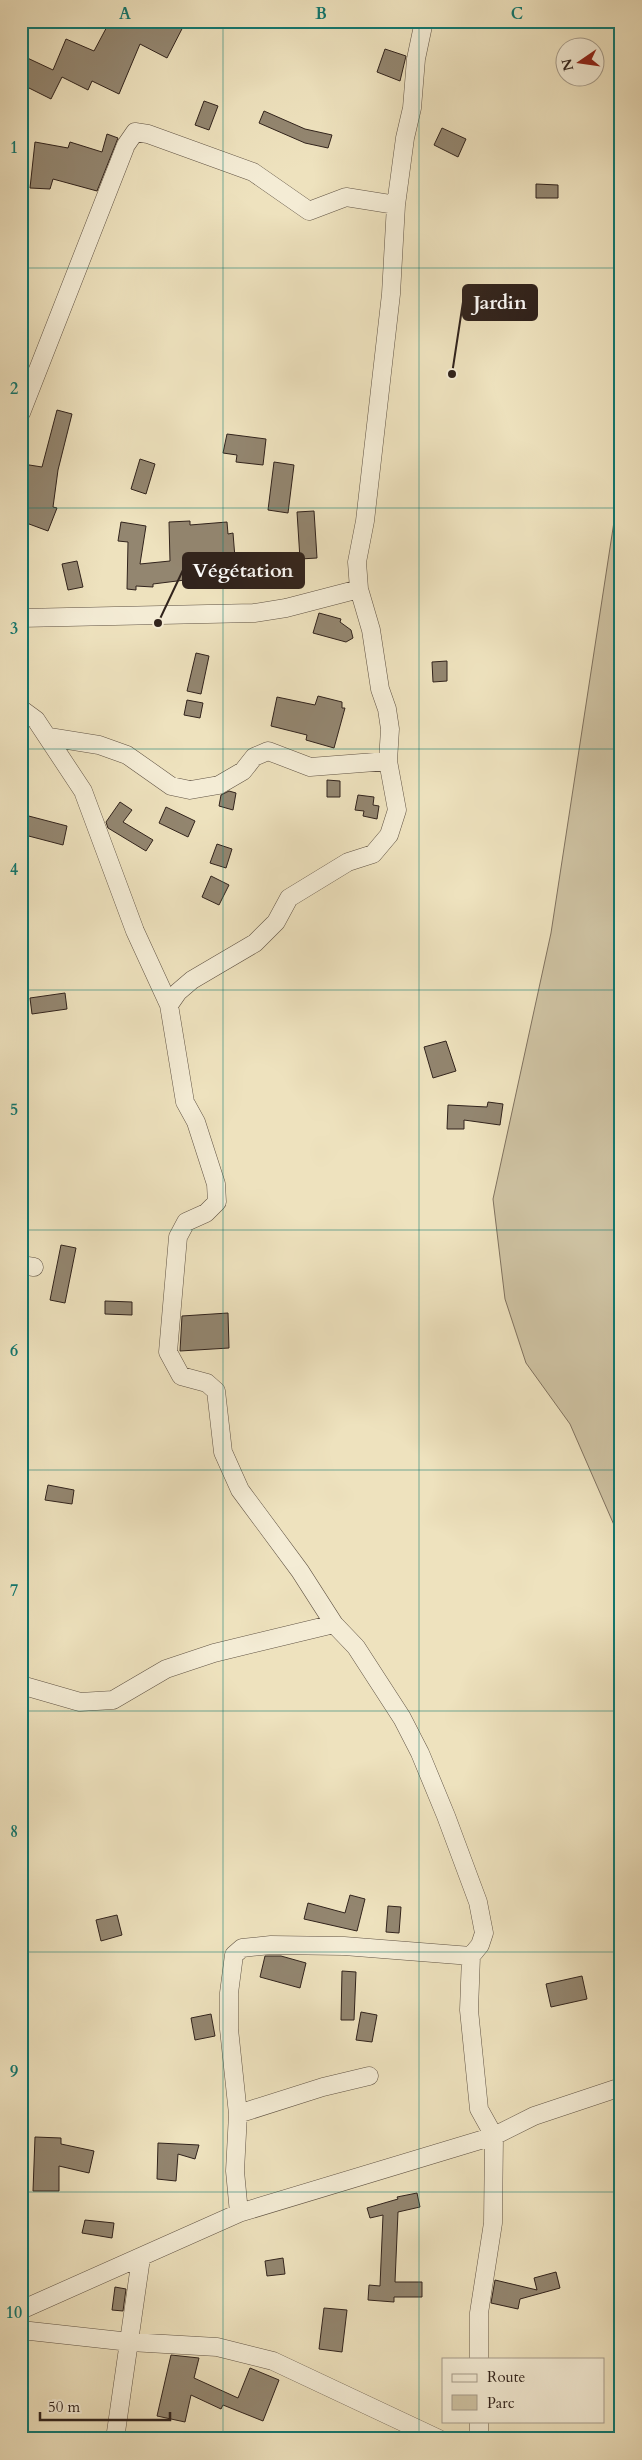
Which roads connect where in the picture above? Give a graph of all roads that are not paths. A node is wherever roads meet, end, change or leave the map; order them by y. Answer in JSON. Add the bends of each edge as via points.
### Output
{"nodes":[{"id":1,"x":424,"y":21,"type":"edge"},
{"id":2,"x":396,"y":205,"type":"junction"},
{"id":3,"x":21,"y":413,"type":"edge"},
{"id":4,"x":359,"y":589,"type":"junction"},
{"id":5,"x":21,"y":618,"type":"edge"},
{"id":6,"x":21,"y":709,"type":"edge"},
{"id":7,"x":49,"y":738,"type":"junction"},
{"id":8,"x":388,"y":761,"type":"junction"},
{"id":9,"x":169,"y":1005,"type":"junction"},
{"id":10,"x":334,"y":1624,"type":"junction"},
{"id":11,"x":21,"y":1685,"type":"edge"},
{"id":12,"x":471,"y":1956,"type":"junction"},
{"id":13,"x":369,"y":2076,"type":"dead end"},
{"id":14,"x":621,"y":2087,"type":"edge"},
{"id":15,"x":238,"y":2114,"type":"junction"},
{"id":16,"x":494,"y":2136,"type":"junction"},
{"id":17,"x":239,"y":2213,"type":"junction"},
{"id":18,"x":141,"y":2258,"type":"junction"},
{"id":19,"x":21,"y":2304,"type":"edge"},
{"id":20,"x":21,"y":2310,"type":"edge"},
{"id":21,"x":21,"y":2330,"type":"edge"},
{"id":22,"x":130,"y":2342,"type":"junction"},
{"id":23,"x":479,"y":2358,"type":"edge"},
{"id":24,"x":479,"y":2422,"type":"edge"},
{"id":25,"x":115,"y":2439,"type":"edge"},
{"id":26,"x":439,"y":2439,"type":"edge"},
{"id":27,"x":479,"y":2439,"type":"edge"}],
"edges":[{"from":1,"to":2,"type":"street"},
{"from":2,"to":3,"type":"street","via":[[346,197],[309,211],[253,172],[135,132],[126,145]]},
{"from":2,"to":4,"type":"street","via":[[384,364],[357,562]]},
{"from":4,"to":5,"type":"street","via":[[286,608],[254,612]]},
{"from":4,"to":8,"type":"street","via":[[387,709],[390,729]]},
{"from":6,"to":7,"type":"street","via":[[36,720]]},
{"from":7,"to":8,"type":"street","via":[[99,745],[126,754],[171,786],[190,790],[219,785],[243,771],[254,756],[268,751],[310,767]]},
{"from":7,"to":9,"type":"street","via":[[83,790],[135,931]]},
{"from":8,"to":9,"type":"street","via":[[397,810],[389,835],[373,854],[348,862],[289,898],[276,922],[255,942],[192,980]]},
{"from":9,"to":10,"type":"street","via":[[185,1102],[196,1122],[216,1184],[217,1202],[206,1213],[186,1222],[178,1237],[168,1352],[181,1376],[208,1383],[216,1391],[223,1452],[240,1490],[300,1571]]},
{"from":10,"to":11,"type":"street","via":[[174,1666],[113,1700],[80,1702]]},
{"from":10,"to":12,"type":"street","via":[[356,1647],[402,1718],[420,1753],[478,1902],[484,1933]]},
{"from":12,"to":15,"type":"street","via":[[344,1946],[242,1948],[234,1955],[229,2002]]},
{"from":12,"to":16,"type":"street","via":[[469,2010],[479,2109]]},
{"from":13,"to":15,"type":"street"},
{"from":14,"to":16,"type":"street","via":[[534,2116]]},
{"from":15,"to":17,"type":"street","via":[[235,2171]]},
{"from":16,"to":17,"type":"street"},
{"from":16,"to":23,"type":"street","via":[[493,2222],[479,2313]]},
{"from":17,"to":18,"type":"street"},
{"from":18,"to":20,"type":"street"},
{"from":18,"to":22,"type":"street"},
{"from":19,"to":20,"type":"street"},
{"from":21,"to":22,"type":"street"},
{"from":22,"to":25,"type":"street"},
{"from":22,"to":26,"type":"street","via":[[217,2347],[273,2361]]},
{"from":24,"to":27,"type":"street"}]}
